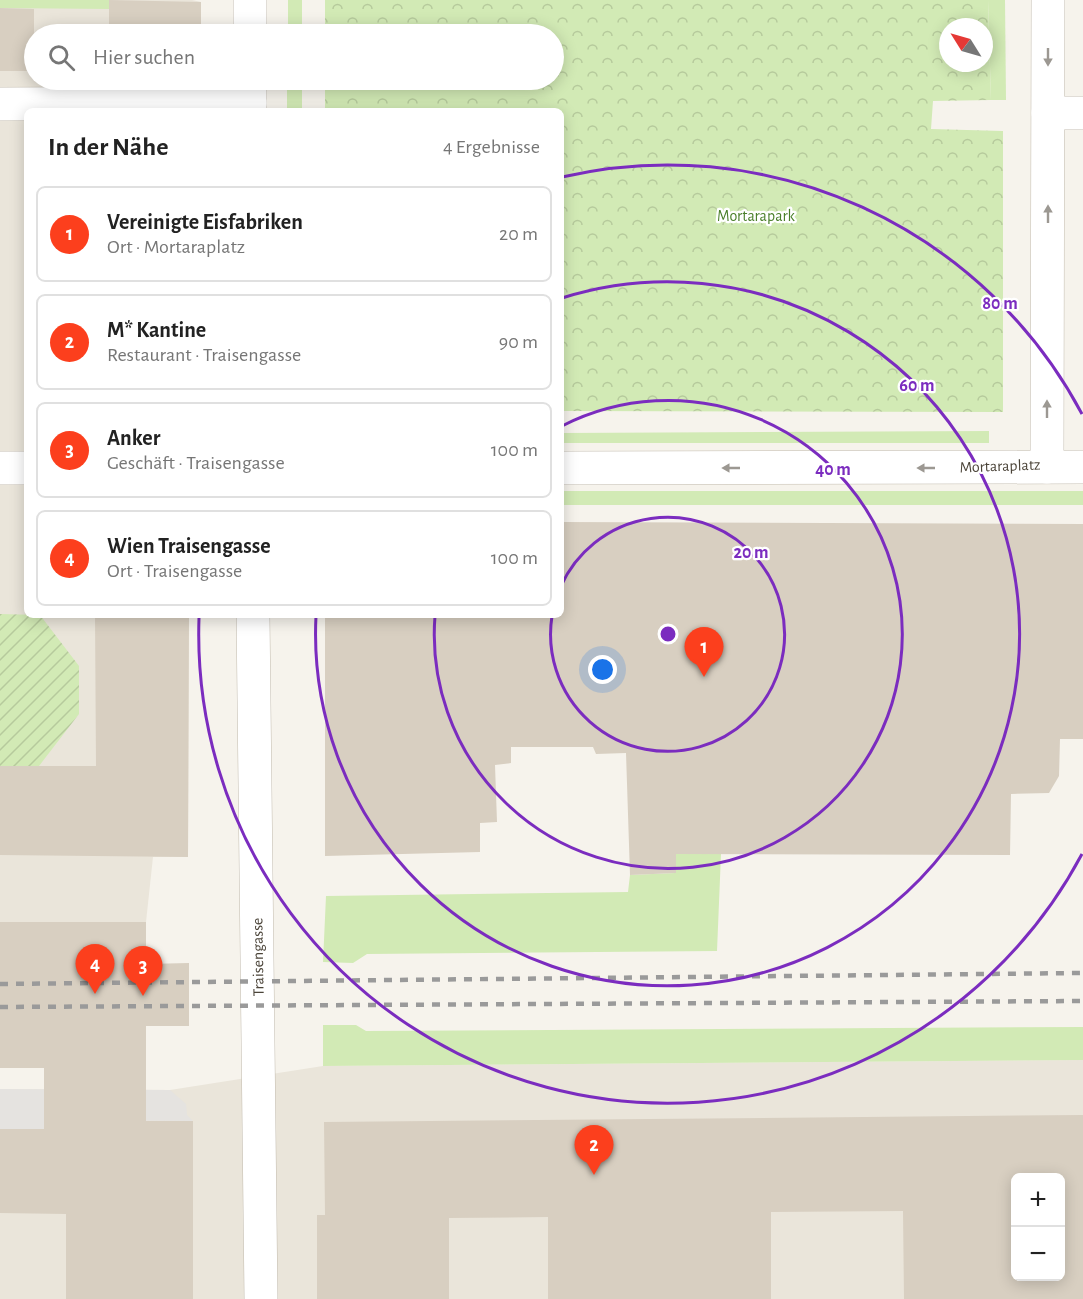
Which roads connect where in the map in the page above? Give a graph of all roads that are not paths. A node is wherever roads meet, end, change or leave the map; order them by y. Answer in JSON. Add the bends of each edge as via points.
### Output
{"nodes":[{"id":1,"x":250,"y":0,"type":"edge"},
{"id":2,"x":1047,"y":0,"type":"edge"},
{"id":3,"x":250,"y":24,"type":"edge"},
{"id":4,"x":250,"y":98,"type":"edge"},
{"id":5,"x":0,"y":104,"type":"edge"},
{"id":6,"x":1048,"y":113,"type":"junction"},
{"id":7,"x":1083,"y":113,"type":"edge"},
{"id":8,"x":1047,"y":467,"type":"junction"},
{"id":9,"x":1083,"y":467,"type":"edge"},
{"id":10,"x":0,"y":468,"type":"edge"},
{"id":11,"x":24,"y":468,"type":"edge"},
{"id":12,"x":564,"y":468,"type":"edge"},
{"id":13,"x":253,"y":618,"type":"edge"},
{"id":14,"x":261,"y":1299,"type":"edge"}],
"edges":[{"from":1,"to":3,"type":"street"},
{"from":2,"to":6,"type":"street","name":"Mortaraplatz","one_way":true},
{"from":4,"to":5,"type":"street"},
{"from":6,"to":7,"type":"street"},
{"from":8,"to":6,"type":"street","name":"Mortaraplatz","one_way":true},
{"from":8,"to":9,"type":"street"},
{"from":8,"to":12,"type":"street","name":"Mortaraplatz","one_way":true},
{"from":10,"to":11,"type":"street"},
{"from":13,"to":14,"type":"street","name":"Traisengasse"}]}
